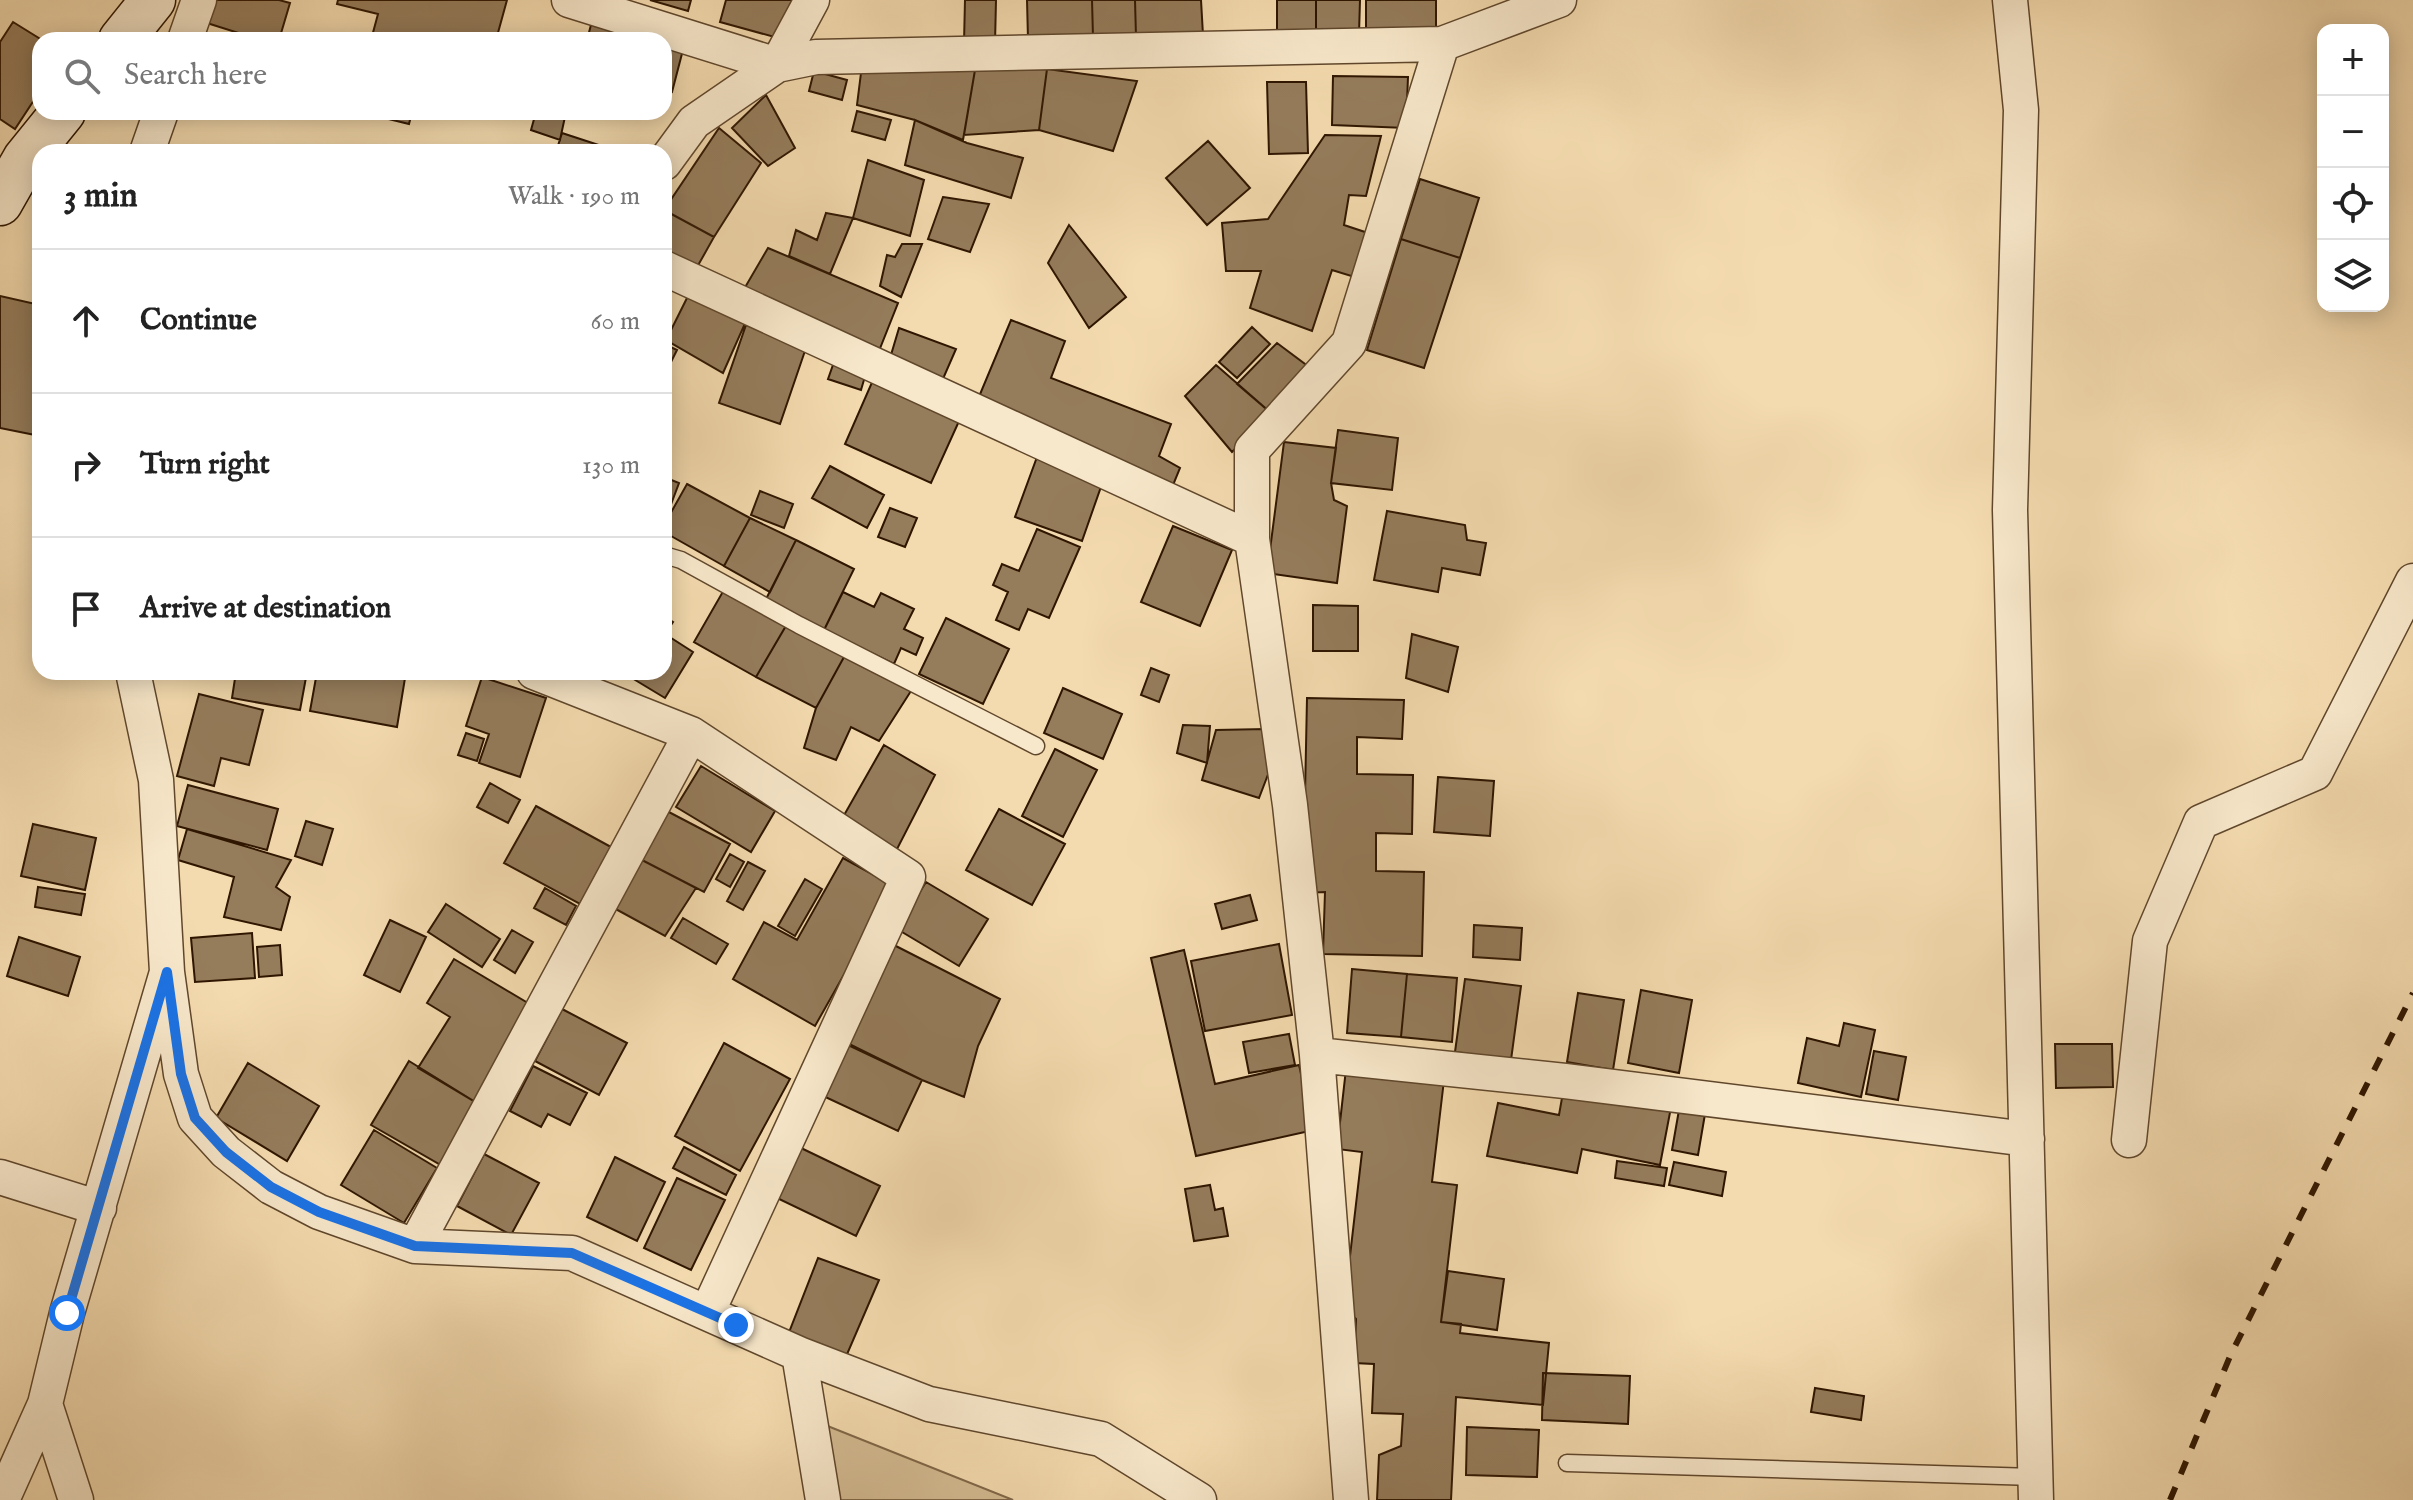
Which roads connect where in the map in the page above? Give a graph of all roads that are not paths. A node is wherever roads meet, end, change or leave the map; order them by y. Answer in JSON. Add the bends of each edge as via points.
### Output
{"nodes":[{"id":1,"x":153,"y":0,"type":"edge"},
{"id":2,"x":199,"y":0,"type":"edge"},
{"id":3,"x":569,"y":0,"type":"edge"},
{"id":4,"x":812,"y":0,"type":"edge"},
{"id":5,"x":1559,"y":0,"type":"edge"},
{"id":6,"x":2010,"y":0,"type":"edge"},
{"id":7,"x":127,"y":32,"type":"edge"},
{"id":8,"x":188,"y":32,"type":"edge"},
{"id":9,"x":671,"y":32,"type":"edge"},
{"id":10,"x":672,"y":32,"type":"edge"},
{"id":11,"x":1442,"y":44,"type":"junction"},
{"id":12,"x":777,"y":65,"type":"junction"},
{"id":13,"x":57,"y":120,"type":"edge"},
{"id":14,"x":158,"y":120,"type":"edge"},
{"id":15,"x":37,"y":144,"type":"edge"},
{"id":16,"x":150,"y":144,"type":"edge"},
{"id":17,"x":32,"y":150,"type":"edge"},
{"id":18,"x":672,"y":152,"type":"edge"},
{"id":19,"x":0,"y":203,"type":"edge"},
{"id":20,"x":672,"y":272,"type":"edge"},
{"id":21,"x":1252,"y":539,"type":"junction"},
{"id":22,"x":672,"y":557,"type":"edge"},
{"id":23,"x":2413,"y":581,"type":"edge"},
{"id":24,"x":135,"y":680,"type":"edge"},
{"id":25,"x":554,"y":680,"type":"edge"},
{"id":26,"x":691,"y":734,"type":"junction"},
{"id":27,"x":1036,"y":746,"type":"dead end"},
{"id":28,"x":167,"y":972,"type":"junction"},
{"id":29,"x":1317,"y":1055,"type":"junction"},
{"id":30,"x":2027,"y":1139,"type":"junction"},
{"id":31,"x":2129,"y":1140,"type":"dead end"},
{"id":32,"x":0,"y":1177,"type":"edge"},
{"id":33,"x":99,"y":1208,"type":"junction"},
{"id":34,"x":415,"y":1246,"type":"junction"},
{"id":35,"x":708,"y":1311,"type":"junction"},
{"id":36,"x":799,"y":1354,"type":"junction"},
{"id":37,"x":45,"y":1404,"type":"junction"},
{"id":38,"x":1567,"y":1463,"type":"dead end"},
{"id":39,"x":2036,"y":1489,"type":"edge"},
{"id":40,"x":2,"y":1500,"type":"edge"},
{"id":41,"x":76,"y":1500,"type":"edge"},
{"id":42,"x":823,"y":1500,"type":"edge"},
{"id":43,"x":1199,"y":1500,"type":"edge"},
{"id":44,"x":1351,"y":1500,"type":"edge"}],
"edges":[{"from":1,"to":7,"type":"street"},
{"from":2,"to":8,"type":"street"},
{"from":3,"to":9,"type":"street"},
{"from":4,"to":12,"type":"street"},
{"from":5,"to":11,"type":"street"},
{"from":6,"to":30,"type":"street","via":[[2021,110],[2010,510]]},
{"from":10,"to":12,"type":"street"},
{"from":11,"to":12,"type":"street","via":[[816,57]]},
{"from":11,"to":21,"type":"street","via":[[1349,343],[1252,450]]},
{"from":12,"to":18,"type":"street","via":[[694,122]]},
{"from":13,"to":15,"type":"street"},
{"from":14,"to":16,"type":"street"},
{"from":17,"to":19,"type":"street"},
{"from":20,"to":21,"type":"street"},
{"from":21,"to":29,"type":"street","via":[[1290,805]]},
{"from":22,"to":27,"type":"lane"},
{"from":23,"to":31,"type":"street","via":[[2315,773],[2201,822],[2150,941]]},
{"from":24,"to":28,"type":"street","via":[[156,780]]},
{"from":25,"to":26,"type":"street"},
{"from":26,"to":34,"type":"street"},
{"from":26,"to":35,"type":"street","via":[[908,877]]},
{"from":28,"to":33,"type":"street"},
{"from":28,"to":34,"type":"street","via":[[181,1074],[195,1118],[226,1152],[271,1187],[319,1212]]},
{"from":29,"to":30,"type":"street"},
{"from":29,"to":44,"type":"street"},
{"from":30,"to":39,"type":"street"},
{"from":32,"to":33,"type":"street"},
{"from":33,"to":37,"type":"street"},
{"from":34,"to":35,"type":"street","via":[[572,1253]]},
{"from":35,"to":36,"type":"street"},
{"from":36,"to":42,"type":"street"},
{"from":36,"to":43,"type":"street","via":[[929,1404],[1101,1439]]},
{"from":37,"to":40,"type":"street"},
{"from":37,"to":41,"type":"street"},
{"from":38,"to":39,"type":"lane"}]}
